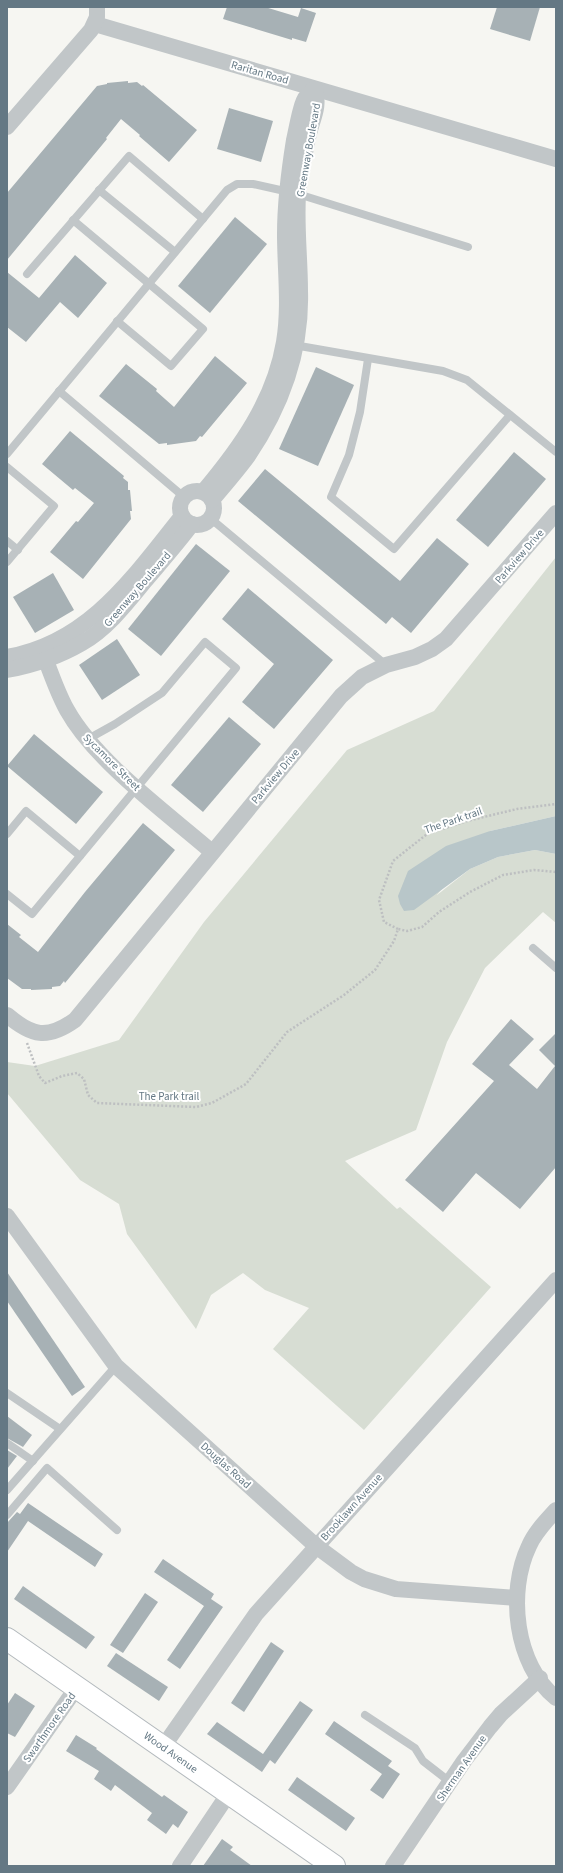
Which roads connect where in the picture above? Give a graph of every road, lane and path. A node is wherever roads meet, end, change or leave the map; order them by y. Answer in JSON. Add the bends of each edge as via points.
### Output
{"nodes":[{"id":1,"x":98,"y":7,"type":"edge"},
{"id":2,"x":95,"y":24,"type":"junction"},
{"id":3,"x":315,"y":89,"type":"junction"},
{"id":4,"x":7,"y":127,"type":"edge"},
{"id":5,"x":556,"y":159,"type":"edge"},
{"id":6,"x":99,"y":190,"type":"junction"},
{"id":7,"x":293,"y":193,"type":"junction"},
{"id":8,"x":203,"y":219,"type":"junction"},
{"id":9,"x":73,"y":220,"type":"junction"},
{"id":10,"x":468,"y":247,"type":"dead end"},
{"id":11,"x":175,"y":252,"type":"junction"},
{"id":12,"x":27,"y":274,"type":"dead end"},
{"id":13,"x":148,"y":283,"type":"junction"},
{"id":14,"x":117,"y":321,"type":"junction"},
{"id":15,"x":290,"y":344,"type":"junction"},
{"id":16,"x":368,"y":358,"type":"junction"},
{"id":17,"x":59,"y":391,"type":"junction"},
{"id":18,"x":510,"y":415,"type":"junction"},
{"id":19,"x":556,"y":452,"type":"edge"},
{"id":20,"x":7,"y":454,"type":"edge"},
{"id":21,"x":7,"y":467,"type":"edge"},
{"id":22,"x":208,"y":496,"type":"junction"},
{"id":23,"x":184,"y":497,"type":"junction"},
{"id":24,"x":556,"y":513,"type":"edge"},
{"id":25,"x":210,"y":518,"type":"junction"},
{"id":26,"x":187,"y":520,"type":"junction"},
{"id":27,"x":7,"y":541,"type":"edge"},
{"id":28,"x":18,"y":550,"type":"junction"},
{"id":29,"x":7,"y":562,"type":"edge"},
{"id":30,"x":44,"y":655,"type":"junction"},
{"id":31,"x":7,"y":657,"type":"edge"},
{"id":32,"x":386,"y":665,"type":"junction"},
{"id":33,"x":7,"y":670,"type":"edge"},
{"id":34,"x":88,"y":739,"type":"junction"},
{"id":35,"x":137,"y":788,"type":"junction"},
{"id":36,"x":556,"y":804,"type":"edge"},
{"id":37,"x":7,"y":834,"type":"edge"},
{"id":38,"x":212,"y":852,"type":"junction"},
{"id":39,"x":80,"y":856,"type":"junction"},
{"id":40,"x":556,"y":872,"type":"edge"},
{"id":41,"x":7,"y":894,"type":"edge"},
{"id":42,"x":398,"y":929,"type":"junction"},
{"id":43,"x":533,"y":948,"type":"dead end"},
{"id":44,"x":556,"y":968,"type":"edge"},
{"id":45,"x":7,"y":1015,"type":"edge"},
{"id":46,"x":20,"y":1026,"type":"junction"},
{"id":47,"x":7,"y":1216,"type":"edge"},
{"id":48,"x":556,"y":1280,"type":"edge"},
{"id":49,"x":116,"y":1366,"type":"junction"},
{"id":50,"x":7,"y":1393,"type":"edge"},
{"id":51,"x":60,"y":1429,"type":"junction"},
{"id":52,"x":7,"y":1443,"type":"edge"},
{"id":53,"x":33,"y":1461,"type":"junction"},
{"id":54,"x":7,"y":1490,"type":"edge"},
{"id":55,"x":556,"y":1510,"type":"edge"},
{"id":56,"x":7,"y":1515,"type":"edge"},
{"id":57,"x":117,"y":1530,"type":"dead end"},
{"id":58,"x":316,"y":1546,"type":"junction"},
{"id":59,"x":517,"y":1598,"type":"junction"},
{"id":60,"x":7,"y":1639,"type":"edge"},
{"id":61,"x":540,"y":1678,"type":"junction"},
{"id":62,"x":77,"y":1687,"type":"junction"},
{"id":63,"x":556,"y":1698,"type":"edge"},
{"id":64,"x":365,"y":1715,"type":"dead end"},
{"id":65,"x":164,"y":1747,"type":"junction"},
{"id":66,"x":450,"y":1782,"type":"junction"},
{"id":67,"x":7,"y":1787,"type":"edge"},
{"id":68,"x":229,"y":1793,"type":"junction"},
{"id":69,"x":180,"y":1866,"type":"edge"},
{"id":70,"x":334,"y":1866,"type":"edge"},
{"id":71,"x":393,"y":1866,"type":"edge"}],
"edges":[{"from":1,"to":2,"type":"street"},
{"from":2,"to":3,"type":"street","name":"Raritan Road"},
{"from":2,"to":4,"type":"street"},
{"from":3,"to":5,"type":"street","name":"Raritan Road"},
{"from":3,"to":7,"type":"street","name":"Greenway Boulevard","via":[[305,98],[296,132]]},
{"from":6,"to":8,"type":"lane","via":[[129,156]]},
{"from":6,"to":9,"type":"lane"},
{"from":6,"to":11,"type":"lane"},
{"from":7,"to":8,"type":"lane","via":[[253,184],[237,184],[227,190]]},
{"from":7,"to":10,"type":"lane"},
{"from":7,"to":15,"type":"street","name":"Greenway Boulevard","via":[[285,234]]},
{"from":8,"to":11,"type":"lane"},
{"from":9,"to":12,"type":"lane"},
{"from":9,"to":13,"type":"lane"},
{"from":11,"to":13,"type":"lane"},
{"from":13,"to":14,"type":"lane"},
{"from":13,"to":14,"type":"lane","via":[[203,329],[171,366]]},
{"from":14,"to":17,"type":"lane"},
{"from":15,"to":16,"type":"lane"},
{"from":15,"to":22,"type":"street","name":"Greenway Boulevard","via":[[284,391],[270,422],[247,457]]},
{"from":16,"to":18,"type":"lane","via":[[449,373],[467,380]]},
{"from":16,"to":18,"type":"lane","via":[[360,412],[349,455],[331,497],[394,548]]},
{"from":17,"to":20,"type":"lane"},
{"from":17,"to":23,"type":"lane"},
{"from":18,"to":19,"type":"lane"},
{"from":21,"to":28,"type":"lane","via":[[54,506]]},
{"from":22,"to":23,"type":"street","via":[[193,491]]},
{"from":22,"to":25,"type":"street","via":[[213,511]]},
{"from":23,"to":26,"type":"street","via":[[180,506]]},
{"from":24,"to":32,"type":"street","name":"Parkview Drive","via":[[446,639],[415,657]]},
{"from":25,"to":26,"type":"street","via":[[203,524]]},
{"from":25,"to":32,"type":"lane"},
{"from":26,"to":30,"type":"street","name":"Greenway Boulevard","via":[[123,608],[102,628],[83,643]]},
{"from":27,"to":28,"type":"lane"},
{"from":28,"to":29,"type":"lane"},
{"from":30,"to":31,"type":"street","name":"Greenway Boulevard"},
{"from":30,"to":33,"type":"street","name":"Greenway Boulevard"},
{"from":30,"to":34,"type":"street","name":"Sycamore Street","via":[[67,710]]},
{"from":32,"to":38,"type":"street","name":"Parkview Drive","via":[[362,677],[341,696]]},
{"from":34,"to":35,"type":"street","name":"Sycamore Street"},
{"from":34,"to":35,"type":"lane","via":[[162,694],[206,642],[236,668]]},
{"from":35,"to":38,"type":"street","name":"Sycamore Street"},
{"from":35,"to":39,"type":"lane"},
{"from":36,"to":42,"type":"path","name":"The Park trail","via":[[517,809],[427,834],[393,861],[379,900],[384,922]]},
{"from":37,"to":39,"type":"lane","via":[[26,811]]},
{"from":38,"to":46,"type":"street","name":"Parkview Drive","via":[[75,1020],[63,1029],[46,1033],[32,1033]]},
{"from":39,"to":41,"type":"lane","via":[[32,914]]},
{"from":40,"to":42,"type":"path","via":[[534,870],[503,875],[470,892],[439,912],[422,927],[407,931]]},
{"from":42,"to":46,"type":"path","name":"The Park trail","via":[[394,941],[375,970],[344,995],[287,1032],[246,1084],[212,1103],[196,1107],[98,1103],[88,1095],[84,1079],[77,1073],[45,1083],[39,1076]]},
{"from":43,"to":44,"type":"lane"},
{"from":45,"to":46,"type":"street","name":"Parkview Drive"},
{"from":47,"to":49,"type":"street","name":"Douglas Road"},
{"from":48,"to":58,"type":"street","name":"Brooklawn Avenue"},
{"from":49,"to":51,"type":"lane"},
{"from":49,"to":58,"type":"street","name":"Douglas Road"},
{"from":50,"to":51,"type":"lane"},
{"from":51,"to":53,"type":"lane"},
{"from":52,"to":53,"type":"lane"},
{"from":53,"to":54,"type":"lane"},
{"from":55,"to":59,"type":"street","via":[[541,1526],[529,1545],[519,1571]]},
{"from":56,"to":57,"type":"lane","via":[[47,1468]]},
{"from":58,"to":59,"type":"street","name":"Douglas Road","via":[[351,1572],[369,1581],[396,1589]]},
{"from":58,"to":65,"type":"street","name":"Brooklawn Avenue","via":[[256,1614]]},
{"from":59,"to":61,"type":"street","via":[[521,1639],[530,1663]]},
{"from":60,"to":62,"type":"main road","name":"Wood Avenue"},
{"from":61,"to":63,"type":"street"},
{"from":61,"to":66,"type":"street","name":"Sherman Avenue","via":[[501,1714]]},
{"from":62,"to":65,"type":"main road","name":"Wood Avenue"},
{"from":62,"to":67,"type":"street","name":"Swarthmore Road"},
{"from":64,"to":66,"type":"lane","via":[[416,1748],[423,1761]]},
{"from":65,"to":68,"type":"main road","name":"Wood Avenue"},
{"from":66,"to":71,"type":"street","name":"Sherman Avenue"},
{"from":68,"to":69,"type":"street"},
{"from":68,"to":70,"type":"main road","name":"Wood Avenue"}]}
